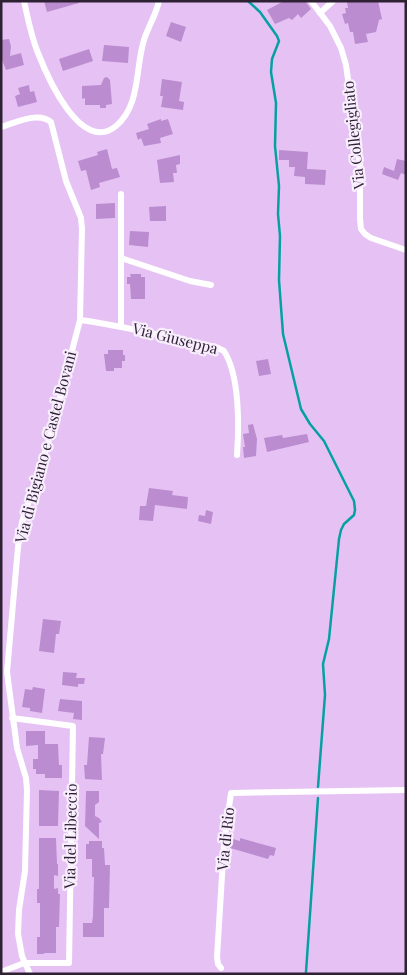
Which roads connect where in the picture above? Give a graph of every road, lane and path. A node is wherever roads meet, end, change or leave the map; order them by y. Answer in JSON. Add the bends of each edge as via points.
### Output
{"nodes":[{"id":1,"x":24,"y":1,"type":"edge"},
{"id":2,"x":159,"y":1,"type":"edge"},
{"id":3,"x":311,"y":1,"type":"edge"},
{"id":4,"x":333,"y":1,"type":"edge"},
{"id":5,"x":320,"y":13,"type":"junction"},
{"id":6,"x":1,"y":127,"type":"edge"},
{"id":7,"x":121,"y":194,"type":"dead end"},
{"id":8,"x":406,"y":250,"type":"edge"},
{"id":9,"x":120,"y":258,"type":"junction"},
{"id":10,"x":211,"y":285,"type":"dead end"},
{"id":11,"x":80,"y":320,"type":"junction"},
{"id":12,"x":121,"y":326,"type":"junction"},
{"id":13,"x":237,"y":455,"type":"dead end"},
{"id":14,"x":12,"y":718,"type":"junction"},
{"id":15,"x":406,"y":790,"type":"edge"},
{"id":16,"x":24,"y":963,"type":"junction"},
{"id":17,"x":221,"y":968,"type":"dead end"},
{"id":18,"x":1,"y":972,"type":"edge"},
{"id":19,"x":30,"y":974,"type":"edge"}],
"edges":[{"from":1,"to":2,"type":"street","via":[[38,53],[60,98],[81,125],[102,131],[115,127],[129,106],[138,82],[143,44]]},
{"from":3,"to":5,"type":"street","name":"Via Collegigliato"},
{"from":4,"to":5,"type":"street"},
{"from":5,"to":8,"type":"street","name":"Via Collegigliato","via":[[341,48],[348,75],[360,165],[361,229],[371,238]]},
{"from":6,"to":11,"type":"street","name":"Via di Bigiano e Castel Bovani","via":[[38,118],[48,120],[52,126],[64,175],[82,224]]},
{"from":7,"to":9,"type":"street"},
{"from":9,"to":10,"type":"street"},
{"from":9,"to":12,"type":"street"},
{"from":11,"to":12,"type":"street","name":"Via Giuseppa"},
{"from":11,"to":14,"type":"street","name":"Via di Bigiano e Castel Bovani","via":[[19,537],[8,661]]},
{"from":12,"to":13,"type":"street","name":"Via Giuseppa","via":[[224,351],[237,400]]},
{"from":14,"to":16,"type":"street","name":"Via di Bigiano e Castel Bovani","via":[[27,790],[26,871],[18,920]]},
{"from":14,"to":16,"type":"street","name":"Via del Libeccio","via":[[73,726],[69,963]]},
{"from":15,"to":17,"type":"street","name":"Via di Rio","via":[[231,793],[224,842],[217,957]]},
{"from":16,"to":18,"type":"street"},
{"from":16,"to":19,"type":"street","name":"Via di Bigiano e Castel Bovani"}]}
